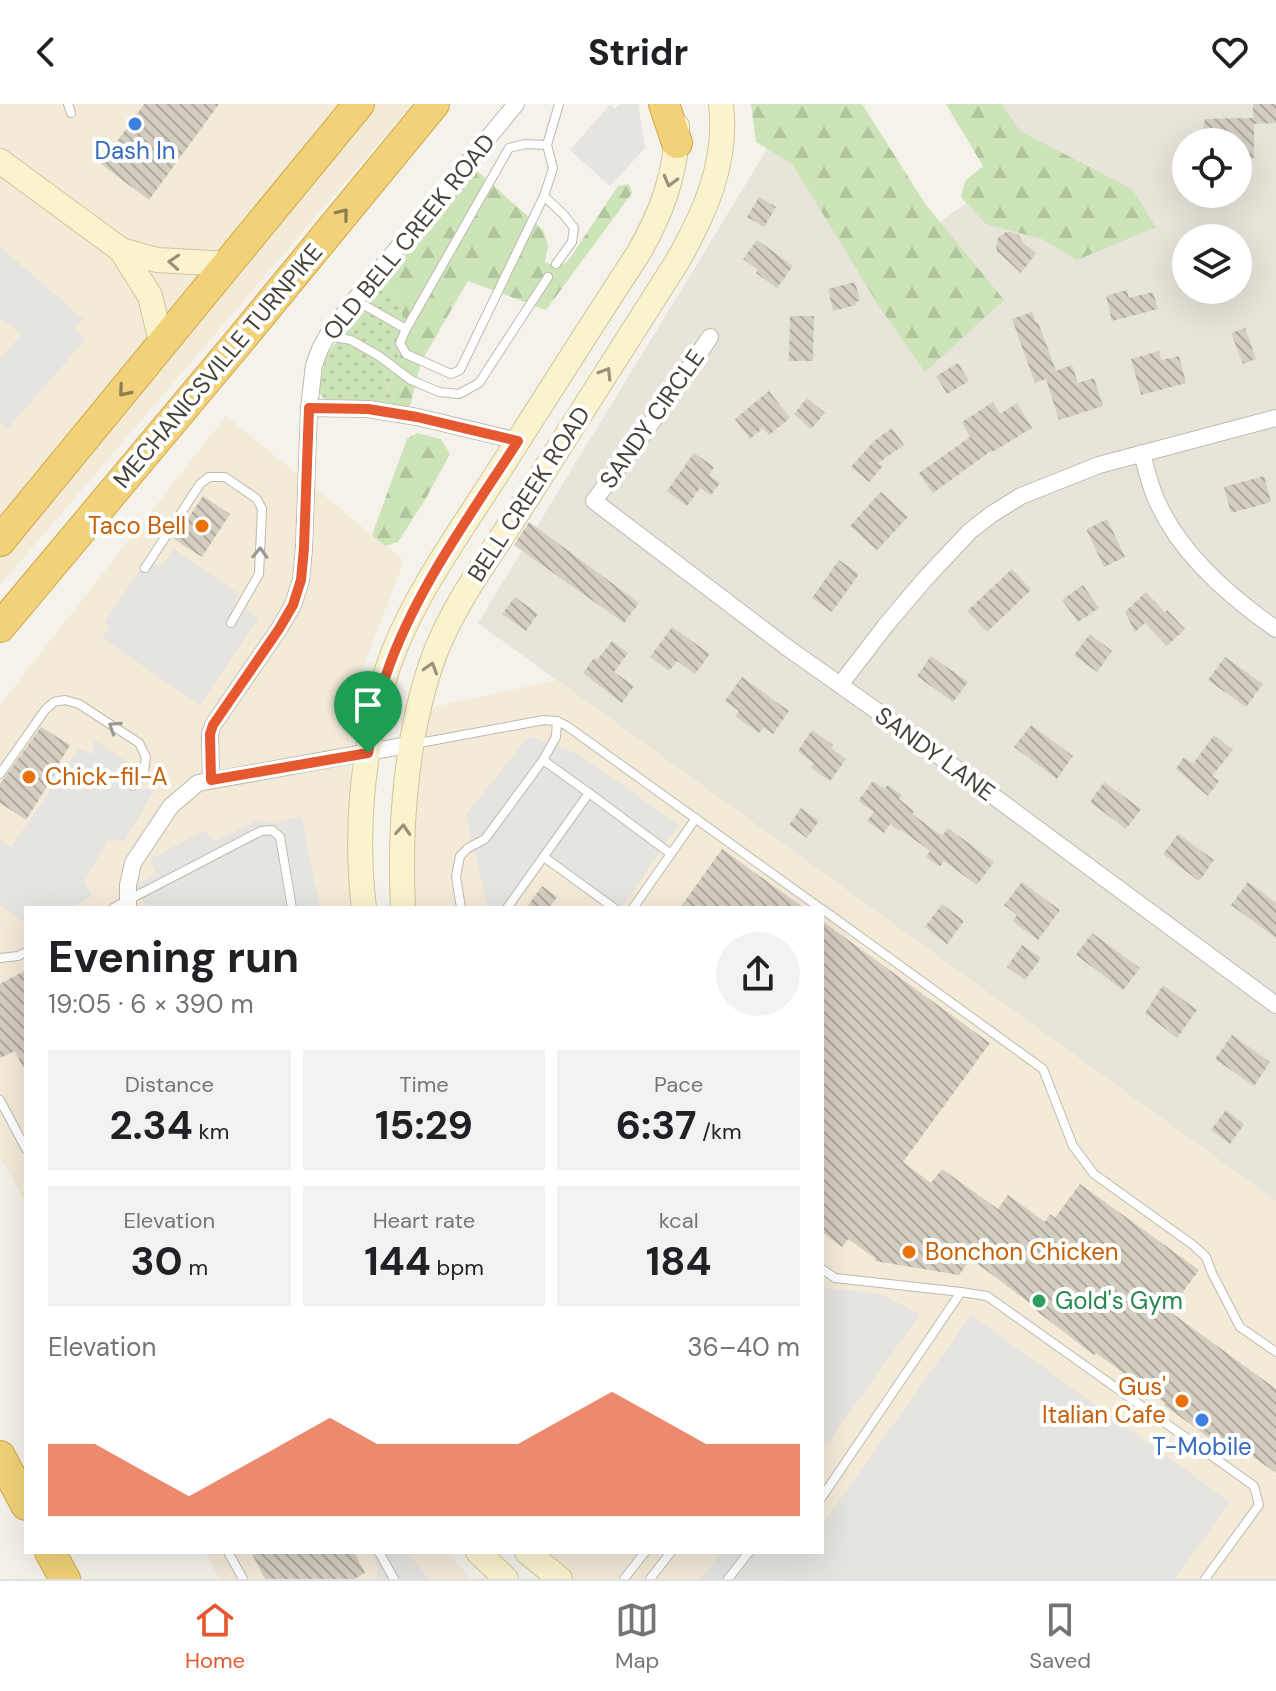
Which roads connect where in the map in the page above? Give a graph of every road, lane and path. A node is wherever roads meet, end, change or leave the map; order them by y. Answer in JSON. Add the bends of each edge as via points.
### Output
{"nodes":[{"id":1,"x":359,"y":104,"type":"edge"},
{"id":2,"x":434,"y":104,"type":"edge"},
{"id":3,"x":454,"y":104,"type":"edge"},
{"id":4,"x":516,"y":104,"type":"edge"},
{"id":5,"x":559,"y":104,"type":"edge"},
{"id":6,"x":664,"y":104,"type":"edge"},
{"id":7,"x":676,"y":104,"type":"edge"},
{"id":8,"x":721,"y":104,"type":"edge"},
{"id":9,"x":677,"y":143,"type":"junction"},
{"id":10,"x":547,"y":145,"type":"junction"},
{"id":11,"x":0,"y":161,"type":"edge"},
{"id":12,"x":386,"y":161,"type":"junction"},
{"id":13,"x":544,"y":196,"type":"junction"},
{"id":14,"x":121,"y":250,"type":"junction"},
{"id":15,"x":228,"y":264,"type":"junction"},
{"id":16,"x":556,"y":264,"type":"dead end"},
{"id":17,"x":548,"y":277,"type":"dead end"},
{"id":18,"x":355,"y":300,"type":"junction"},
{"id":19,"x":406,"y":329,"type":"junction"},
{"id":20,"x":327,"y":336,"type":"junction"},
{"id":21,"x":710,"y":337,"type":"dead end"},
{"id":22,"x":162,"y":346,"type":"junction"},
{"id":23,"x":309,"y":408,"type":"junction"},
{"id":24,"x":1276,"y":418,"type":"edge"},
{"id":25,"x":87,"y":436,"type":"junction"},
{"id":26,"x":518,"y":441,"type":"junction"},
{"id":27,"x":1142,"y":453,"type":"junction"},
{"id":28,"x":594,"y":501,"type":"joint"},
{"id":29,"x":0,"y":531,"type":"edge"},
{"id":30,"x":0,"y":541,"type":"edge"},
{"id":31,"x":145,"y":568,"type":"dead end"},
{"id":32,"x":49,"y":570,"type":"junction"},
{"id":33,"x":231,"y":623,"type":"dead end"},
{"id":34,"x":0,"y":627,"type":"edge"},
{"id":35,"x":1276,"y":629,"type":"edge"},
{"id":36,"x":0,"y":633,"type":"edge"},
{"id":37,"x":840,"y":685,"type":"junction"},
{"id":38,"x":557,"y":721,"type":"junction"},
{"id":39,"x":413,"y":744,"type":"junction"},
{"id":40,"x":368,"y":753,"type":"junction"},
{"id":41,"x":543,"y":760,"type":"junction"},
{"id":42,"x":0,"y":774,"type":"edge"},
{"id":43,"x":211,"y":780,"type":"junction"},
{"id":44,"x":133,"y":786,"type":"dead end"},
{"id":45,"x":589,"y":793,"type":"junction"},
{"id":46,"x":696,"y":818,"type":"junction"},
{"id":47,"x":671,"y":854,"type":"junction"},
{"id":48,"x":544,"y":857,"type":"junction"},
{"id":49,"x":123,"y":906,"type":"edge"},
{"id":50,"x":292,"y":906,"type":"edge"},
{"id":51,"x":364,"y":906,"type":"edge"},
{"id":52,"x":403,"y":906,"type":"edge"},
{"id":53,"x":461,"y":906,"type":"edge"},
{"id":54,"x":508,"y":906,"type":"edge"},
{"id":55,"x":611,"y":906,"type":"edge"},
{"id":56,"x":634,"y":906,"type":"edge"},
{"id":57,"x":817,"y":906,"type":"edge"},
{"id":58,"x":824,"y":911,"type":"edge"},
{"id":59,"x":24,"y":953,"type":"edge"},
{"id":60,"x":0,"y":958,"type":"edge"},
{"id":61,"x":1276,"y":1005,"type":"edge"},
{"id":62,"x":0,"y":1100,"type":"edge"},
{"id":63,"x":24,"y":1145,"type":"edge"},
{"id":64,"x":824,"y":1270,"type":"edge"},
{"id":65,"x":961,"y":1292,"type":"junction"},
{"id":66,"x":1276,"y":1352,"type":"edge"},
{"id":67,"x":0,"y":1456,"type":"edge"},
{"id":68,"x":824,"y":1494,"type":"edge"},
{"id":69,"x":24,"y":1501,"type":"edge"},
{"id":70,"x":51,"y":1554,"type":"edge"},
{"id":71,"x":229,"y":1554,"type":"edge"},
{"id":72,"x":380,"y":1554,"type":"edge"},
{"id":73,"x":480,"y":1554,"type":"edge"},
{"id":74,"x":529,"y":1554,"type":"edge"},
{"id":75,"x":643,"y":1554,"type":"edge"},
{"id":76,"x":669,"y":1554,"type":"edge"},
{"id":77,"x":747,"y":1554,"type":"edge"},
{"id":78,"x":65,"y":1579,"type":"edge"},
{"id":79,"x":243,"y":1579,"type":"edge"},
{"id":80,"x":394,"y":1579,"type":"edge"},
{"id":81,"x":506,"y":1579,"type":"edge"},
{"id":82,"x":560,"y":1579,"type":"edge"},
{"id":83,"x":624,"y":1579,"type":"edge"},
{"id":84,"x":650,"y":1579,"type":"edge"},
{"id":85,"x":728,"y":1579,"type":"edge"},
{"id":86,"x":1205,"y":1579,"type":"edge"}],
"edges":[{"from":1,"to":15,"type":"highway"},
{"from":2,"to":12,"type":"highway","name":"MECHANICSVILLE TURNPIKE"},
{"from":3,"to":12,"type":"highway"},
{"from":4,"to":18,"type":"street","name":"OLD BELL CREEK ROAD"},
{"from":5,"to":10,"type":"lane"},
{"from":6,"to":9,"type":"highway"},
{"from":7,"to":9,"type":"main road","name":"BELL CREEK ROAD"},
{"from":39,"to":8,"type":"main road","name":"BELL CREEK ROAD","one_way":true,"via":[[435,654],[453,617],[677,262],[705,208],[721,154]]},
{"from":9,"to":26,"type":"main road","name":"BELL CREEK ROAD","one_way":true,"via":[[670,183],[652,230]]},
{"from":10,"to":13,"type":"lane","via":[[553,168]]},
{"from":10,"to":19,"type":"lane","via":[[509,148]]},
{"from":11,"to":14,"type":"main road"},
{"from":32,"to":12,"type":"highway","name":"MECHANICSVILLE TURNPIKE","one_way":true},
{"from":13,"to":16,"type":"lane","via":[[574,228],[572,242]]},
{"from":13,"to":19,"type":"lane","via":[[460,370],[451,374],[406,354],[400,343]]},
{"from":15,"to":14,"type":"main road","one_way":true,"via":[[157,260]]},
{"from":14,"to":22,"type":"main road","via":[[150,296]]},
{"from":15,"to":22,"type":"highway"},
{"from":17,"to":20,"type":"lane","via":[[479,383],[459,394],[411,380],[351,340]]},
{"from":18,"to":19,"type":"lane"},
{"from":18,"to":20,"type":"street","name":"OLD BELL CREEK ROAD"},
{"from":20,"to":23,"type":"street","name":"OLD BELL CREEK ROAD","via":[[314,365]]},
{"from":21,"to":28,"type":"street","name":"SANDY CIRCLE"},
{"from":22,"to":25,"type":"highway","one_way":true},
{"from":23,"to":26,"type":"street","via":[[368,409]]},
{"from":23,"to":43,"type":"street","name":"OLD BELL CREEK ROAD","via":[[301,580],[279,629],[213,725]]},
{"from":24,"to":27,"type":"street"},
{"from":25,"to":29,"type":"highway"},
{"from":25,"to":30,"type":"highway"},
{"from":26,"to":40,"type":"main road","name":"BELL CREEK ROAD","via":[[436,570],[396,647]]},
{"from":27,"to":35,"type":"street","via":[[1156,500],[1187,549]]},
{"from":27,"to":37,"type":"street","via":[[1058,480],[992,514],[925,579]]},
{"from":28,"to":37,"type":"street","name":"SANDY LANE"},
{"from":33,"to":31,"type":"lane","one_way":true,"via":[[259,574],[262,509],[257,499],[225,477],[209,477],[200,484]]},
{"from":32,"to":34,"type":"highway","name":"MECHANICSVILLE TURNPIKE"},
{"from":32,"to":36,"type":"highway"},
{"from":37,"to":61,"type":"street","name":"SANDY LANE"},
{"from":38,"to":39,"type":"lane"},
{"from":38,"to":41,"type":"lane","via":[[556,737]]},
{"from":38,"to":46,"type":"lane"},
{"from":39,"to":40,"type":"street"},
{"from":52,"to":39,"type":"main road","name":"BELL CREEK ROAD","one_way":true,"via":[[402,839]]},
{"from":40,"to":43,"type":"street"},
{"from":40,"to":51,"type":"main road","name":"BELL CREEK ROAD","via":[[360,856]]},
{"from":41,"to":45,"type":"lane"},
{"from":41,"to":53,"type":"lane","via":[[485,839],[460,856],[456,877]]},
{"from":44,"to":42,"type":"lane","one_way":true,"via":[[146,757],[139,743],[65,700],[45,710]]},
{"from":43,"to":49,"type":"street","via":[[198,783],[171,806],[133,863]]},
{"from":45,"to":47,"type":"lane"},
{"from":45,"to":48,"type":"lane"},
{"from":46,"to":47,"type":"lane"},
{"from":46,"to":57,"type":"lane"},
{"from":47,"to":56,"type":"lane"},
{"from":48,"to":54,"type":"lane"},
{"from":48,"to":55,"type":"lane"},
{"from":49,"to":50,"type":"lane","via":[[261,831],[272,830],[280,837]]},
{"from":58,"to":66,"type":"lane","via":[[1043,1069],[1073,1146],[1094,1174],[1206,1257],[1240,1327]]},
{"from":59,"to":60,"type":"lane"},
{"from":62,"to":63,"type":"lane"},
{"from":64,"to":65,"type":"lane","via":[[835,1278]]},
{"from":65,"to":68,"type":"lane"},
{"from":65,"to":86,"type":"lane","via":[[987,1296],[1254,1486],[1259,1505]]},
{"from":67,"to":69,"type":"highway"},
{"from":70,"to":78,"type":"highway"},
{"from":71,"to":79,"type":"lane"},
{"from":72,"to":80,"type":"lane"},
{"from":73,"to":81,"type":"main road"},
{"from":74,"to":82,"type":"main road"},
{"from":75,"to":83,"type":"lane"},
{"from":76,"to":84,"type":"lane"},
{"from":77,"to":85,"type":"lane"}]}
